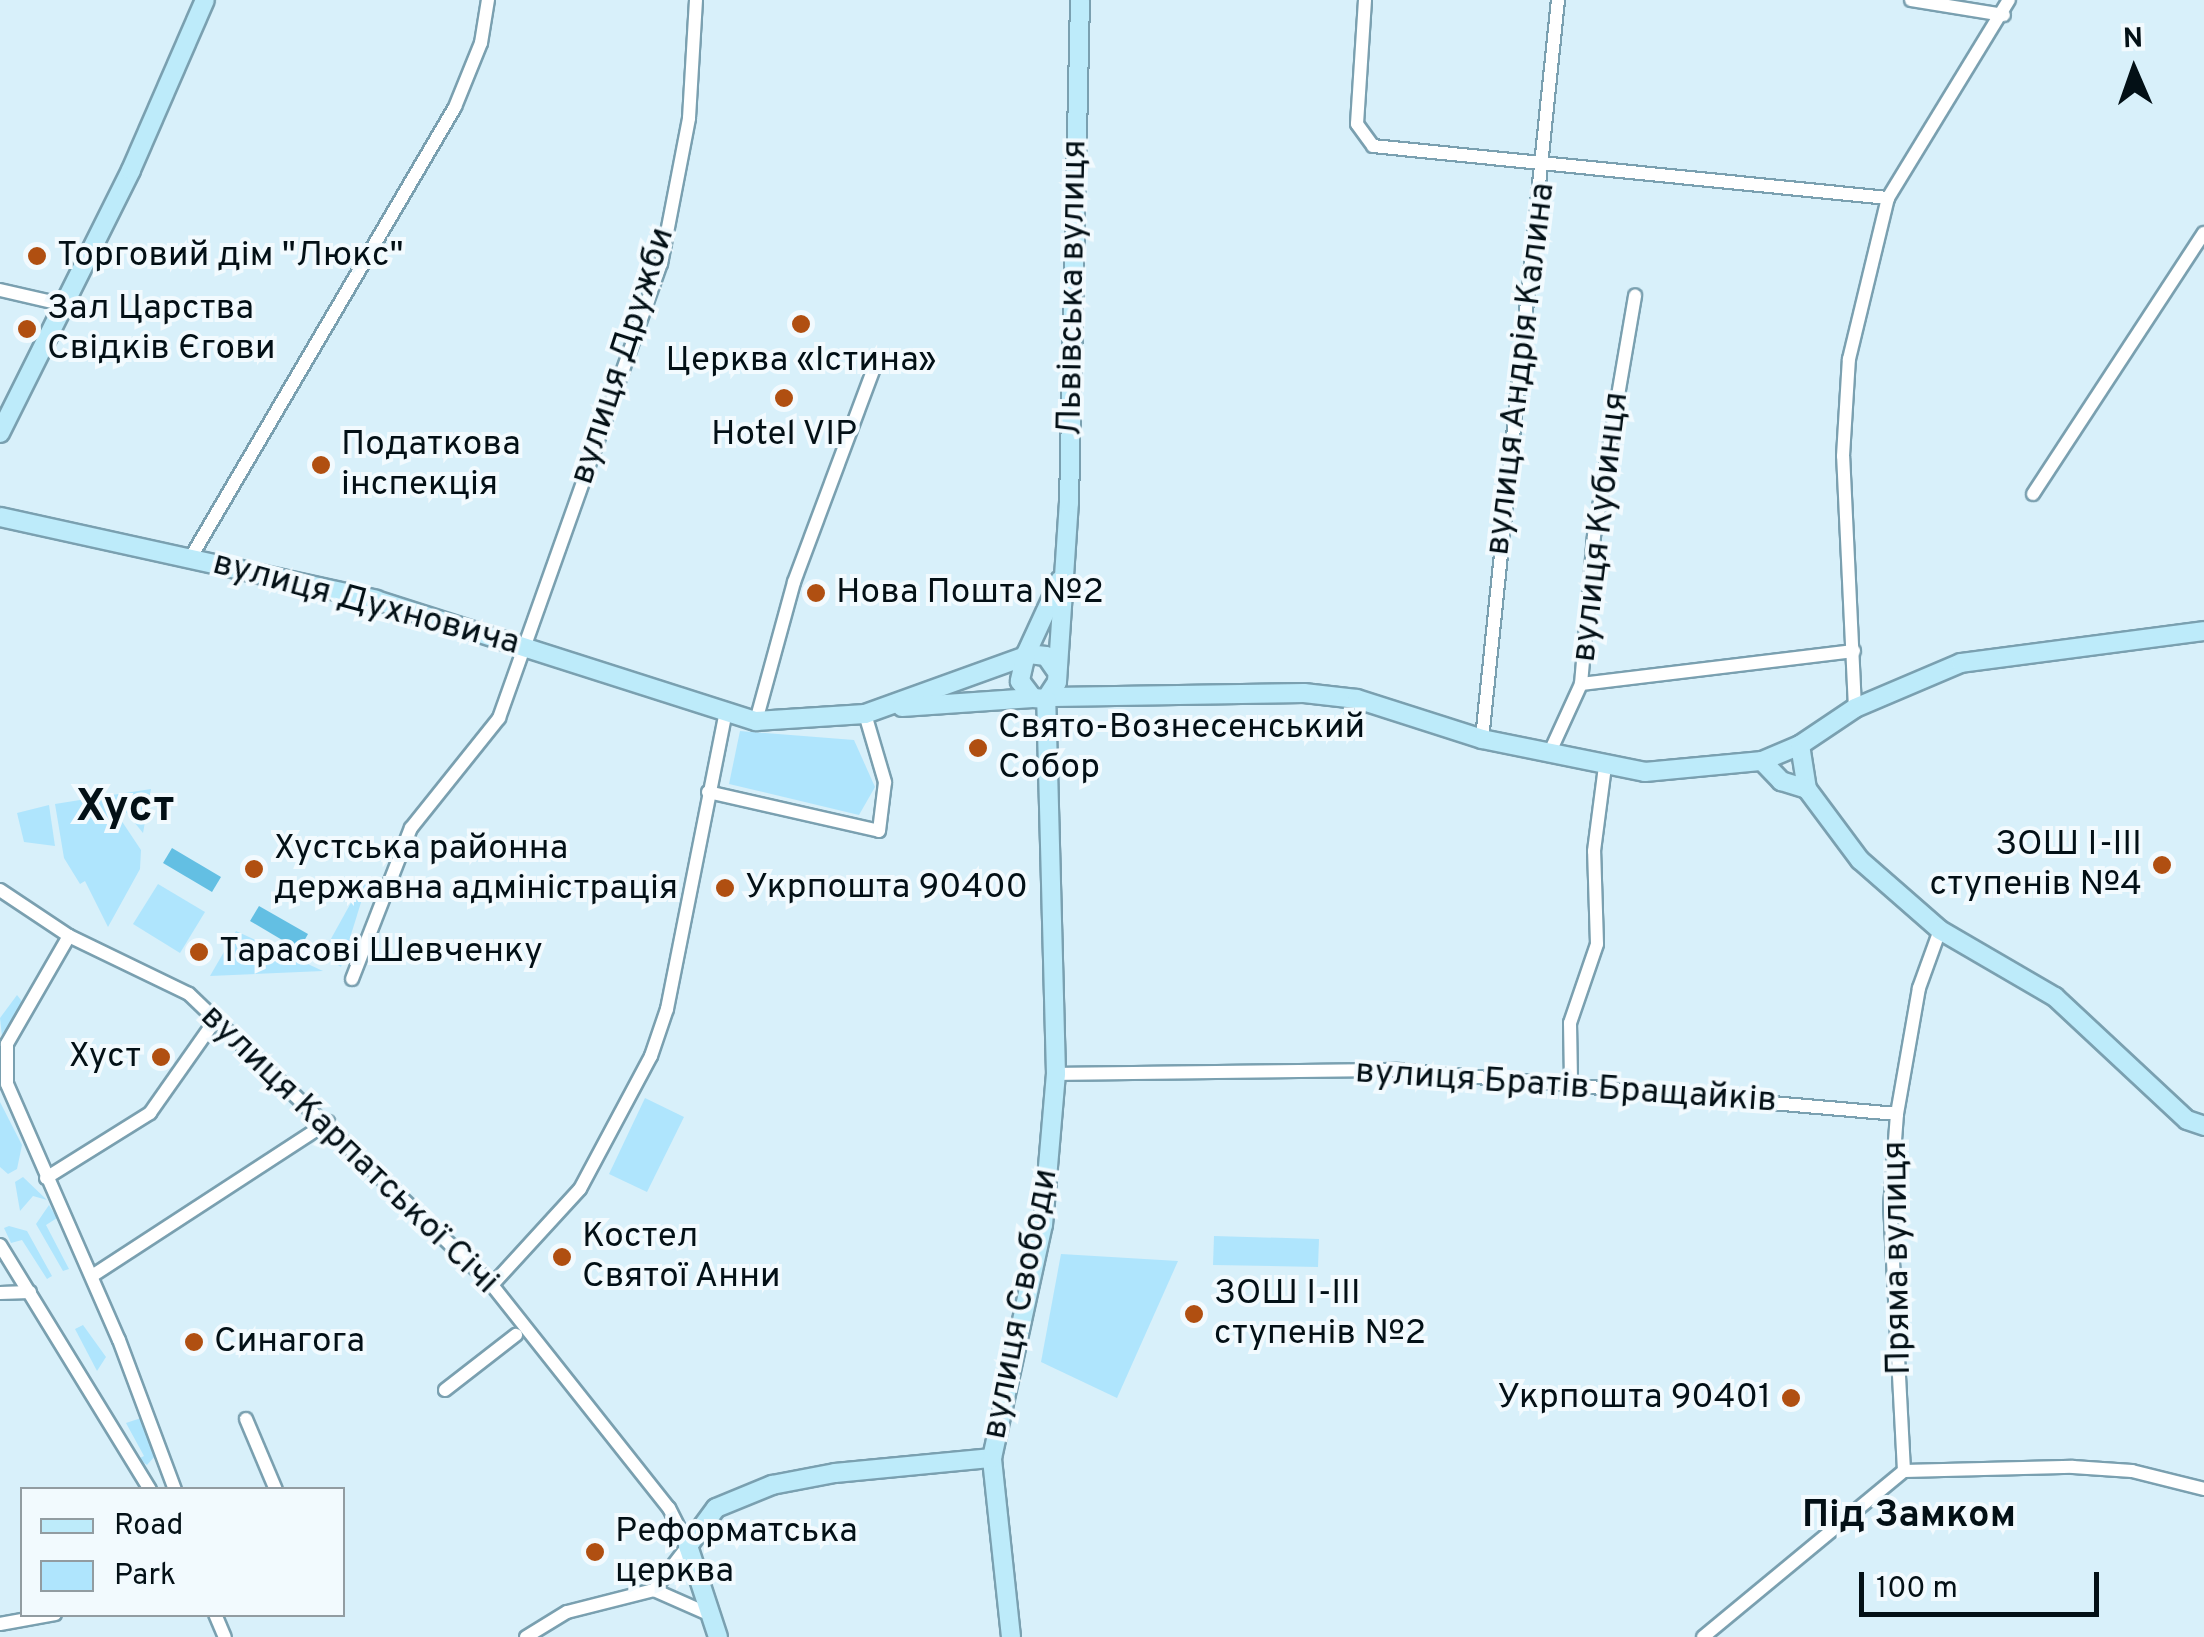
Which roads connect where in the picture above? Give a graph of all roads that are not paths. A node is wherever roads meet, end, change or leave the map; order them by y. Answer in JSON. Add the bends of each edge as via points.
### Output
{"nodes":[{"id":1,"x":205,"y":0,"type":"edge"},
{"id":2,"x":488,"y":0,"type":"edge"},
{"id":3,"x":696,"y":0,"type":"edge"},
{"id":4,"x":1080,"y":0,"type":"edge"},
{"id":5,"x":1365,"y":0,"type":"edge"},
{"id":6,"x":1558,"y":0,"type":"edge"},
{"id":7,"x":1911,"y":0,"type":"edge"},
{"id":8,"x":2009,"y":0,"type":"edge"},
{"id":9,"x":2004,"y":15,"type":"junction"},
{"id":10,"x":1546,"y":164,"type":"junction"},
{"id":11,"x":1888,"y":198,"type":"junction"},
{"id":12,"x":2204,"y":234,"type":"edge"},
{"id":13,"x":0,"y":290,"type":"edge"},
{"id":14,"x":1635,"y":295,"type":"dead end"},
{"id":15,"x":62,"y":304,"type":"junction"},
{"id":16,"x":876,"y":360,"type":"dead end"},
{"id":17,"x":0,"y":433,"type":"edge"},
{"id":18,"x":2033,"y":494,"type":"dead end"},
{"id":19,"x":0,"y":517,"type":"edge"},
{"id":20,"x":192,"y":558,"type":"junction"},
{"id":21,"x":1062,"y":575,"type":"junction"},
{"id":22,"x":2204,"y":631,"type":"edge"},
{"id":23,"x":522,"y":645,"type":"junction"},
{"id":24,"x":1854,"y":651,"type":"junction"},
{"id":25,"x":1024,"y":655,"type":"junction"},
{"id":26,"x":1055,"y":669,"type":"junction"},
{"id":27,"x":1581,"y":684,"type":"junction"},
{"id":28,"x":1044,"y":698,"type":"junction"},
{"id":29,"x":1855,"y":708,"type":"junction"},
{"id":30,"x":871,"y":712,"type":"junction"},
{"id":31,"x":725,"y":716,"type":"junction"},
{"id":32,"x":756,"y":720,"type":"junction"},
{"id":33,"x":1482,"y":739,"type":"junction"},
{"id":34,"x":1800,"y":745,"type":"junction"},
{"id":35,"x":1549,"y":754,"type":"junction"},
{"id":36,"x":1762,"y":761,"type":"junction"},
{"id":37,"x":1605,"y":766,"type":"junction"},
{"id":38,"x":1807,"y":789,"type":"junction"},
{"id":39,"x":708,"y":792,"type":"junction"},
{"id":40,"x":0,"y":890,"type":"edge"},
{"id":41,"x":1940,"y":930,"type":"junction"},
{"id":42,"x":69,"y":936,"type":"junction"},
{"id":43,"x":352,"y":978,"type":"dead end"},
{"id":44,"x":214,"y":1022,"type":"junction"},
{"id":45,"x":1056,"y":1074,"type":"junction"},
{"id":46,"x":1570,"y":1080,"type":"junction"},
{"id":47,"x":1897,"y":1114,"type":"junction"},
{"id":48,"x":328,"y":1122,"type":"junction"},
{"id":49,"x":2204,"y":1126,"type":"edge"},
{"id":50,"x":46,"y":1178,"type":"junction"},
{"id":51,"x":0,"y":1246,"type":"edge"},
{"id":52,"x":92,"y":1276,"type":"junction"},
{"id":53,"x":492,"y":1285,"type":"junction"},
{"id":54,"x":30,"y":1292,"type":"junction"},
{"id":55,"x":0,"y":1294,"type":"edge"},
{"id":56,"x":516,"y":1335,"type":"dead end"},
{"id":57,"x":445,"y":1390,"type":"dead end"},
{"id":58,"x":246,"y":1420,"type":"dead end"},
{"id":59,"x":992,"y":1458,"type":"junction"},
{"id":60,"x":1904,"y":1471,"type":"junction"},
{"id":61,"x":148,"y":1487,"type":"edge"},
{"id":62,"x":174,"y":1487,"type":"edge"},
{"id":63,"x":275,"y":1487,"type":"edge"},
{"id":64,"x":2204,"y":1488,"type":"edge"},
{"id":65,"x":688,"y":1546,"type":"junction"},
{"id":66,"x":654,"y":1590,"type":"junction"},
{"id":67,"x":711,"y":1615,"type":"junction"},
{"id":68,"x":38,"y":1617,"type":"edge"},
{"id":69,"x":0,"y":1624,"type":"edge"},
{"id":70,"x":526,"y":1637,"type":"edge"},
{"id":71,"x":718,"y":1637,"type":"edge"},
{"id":72,"x":1011,"y":1637,"type":"edge"},
{"id":73,"x":1703,"y":1637,"type":"edge"}],
"edges":[{"from":1,"to":15,"type":"main road","via":[[131,170]]},
{"from":2,"to":20,"type":"street","via":[[481,42],[456,107]]},
{"from":3,"to":23,"type":"street","name":"вулиця Дружби","via":[[689,118],[661,264]]},
{"from":4,"to":21,"type":"main road","name":"Львівська вулиця"},
{"from":5,"to":10,"type":"street","via":[[1358,124],[1374,146]]},
{"from":6,"to":10,"type":"street","name":"вулиця Андрія Калина"},
{"from":7,"to":9,"type":"street"},
{"from":8,"to":9,"type":"street"},
{"from":9,"to":11,"type":"street"},
{"from":10,"to":11,"type":"street"},
{"from":10,"to":33,"type":"street","name":"вулиця Андрія Калина","via":[[1509,430]]},
{"from":11,"to":24,"type":"street","via":[[1849,358],[1843,456]]},
{"from":12,"to":18,"type":"street"},
{"from":13,"to":15,"type":"street"},
{"from":14,"to":27,"type":"street","name":"вулиця Кубинця","via":[[1594,536]]},
{"from":15,"to":17,"type":"main road"},
{"from":16,"to":32,"type":"street","via":[[794,582]]},
{"from":19,"to":20,"type":"main road","name":"вулиця Духновича"},
{"from":20,"to":23,"type":"main road","name":"вулиця Духновича","via":[[376,600]]},
{"from":21,"to":25,"type":"main road","name":"Львівська вулиця"},
{"from":21,"to":26,"type":"main road","name":"Львівська вулиця"},
{"from":22,"to":29,"type":"main road","name":"вулиця Духновича","via":[[1961,663]]},
{"from":23,"to":31,"type":"main road","name":"вулиця Духновича"},
{"from":23,"to":43,"type":"street","name":"вулиця Дружби","via":[[500,718],[393,860]]},
{"from":24,"to":27,"type":"street"},
{"from":24,"to":29,"type":"street"},
{"from":25,"to":26,"type":"main road","via":[[1046,656]]},
{"from":25,"to":28,"type":"main road","via":[[1020,681]]},
{"from":25,"to":30,"type":"main road"},
{"from":26,"to":28,"type":"main road","name":"Львівська вулиця"},
{"from":27,"to":35,"type":"street","name":"вулиця Кубинця"},
{"from":28,"to":30,"type":"main road","name":"вулиця Духновича"},
{"from":28,"to":33,"type":"main road","name":"вулиця Духновича","via":[[1304,693],[1356,699]]},
{"from":28,"to":45,"type":"main road","name":"вулиця Свободи"},
{"from":29,"to":34,"type":"main road","name":"вулиця Духновича"},
{"from":30,"to":32,"type":"main road","name":"вулиця Духновича"},
{"from":30,"to":39,"type":"street","via":[[885,782],[879,832]]},
{"from":31,"to":32,"type":"main road","name":"вулиця Духновича"},
{"from":31,"to":39,"type":"street"},
{"from":33,"to":35,"type":"main road","name":"вулиця Духновича"},
{"from":34,"to":36,"type":"main road","name":"вулиця Духновича"},
{"from":34,"to":38,"type":"main road"},
{"from":35,"to":37,"type":"main road","name":"вулиця Духновича"},
{"from":36,"to":37,"type":"main road","name":"вулиця Духновича","via":[[1645,772]]},
{"from":36,"to":38,"type":"main road","via":[[1781,780]]},
{"from":37,"to":46,"type":"street","via":[[1594,851],[1597,944],[1570,1023]]},
{"from":38,"to":41,"type":"main road","via":[[1860,860]]},
{"from":39,"to":53,"type":"street","via":[[667,1009],[635,1092],[580,1189]]},
{"from":40,"to":42,"type":"street","name":"вулиця Карпатської Січі"},
{"from":41,"to":47,"type":"street","name":"Пряма вулиця","via":[[1918,988]]},
{"from":41,"to":49,"type":"main road","via":[[2055,997],[2188,1120]]},
{"from":42,"to":44,"type":"street","name":"вулиця Карпатської Січі","via":[[188,994]]},
{"from":42,"to":50,"type":"street","via":[[7,1044],[7,1084]]},
{"from":44,"to":48,"type":"street","name":"вулиця Карпатської Січі"},
{"from":44,"to":50,"type":"street","via":[[150,1112]]},
{"from":45,"to":46,"type":"street","name":"вулиця Братів Бращайків","via":[[1396,1070]]},
{"from":45,"to":59,"type":"main road","name":"вулиця Свободи","via":[[1043,1225]]},
{"from":46,"to":47,"type":"street","name":"вулиця Братів Бращайків"},
{"from":47,"to":60,"type":"street","name":"Пряма вулиця","via":[[1890,1207]]},
{"from":48,"to":52,"type":"street"},
{"from":48,"to":53,"type":"street","name":"вулиця Карпатської Січі"},
{"from":50,"to":52,"type":"street"},
{"from":51,"to":54,"type":"street"},
{"from":52,"to":62,"type":"street"},
{"from":53,"to":65,"type":"street","name":"вулиця Карпатської Січі","via":[[662,1496]]},
{"from":54,"to":55,"type":"street"},
{"from":54,"to":61,"type":"street"},
{"from":56,"to":57,"type":"street"},
{"from":58,"to":63,"type":"street"},
{"from":59,"to":65,"type":"main road","name":"вулиця Свободи","via":[[772,1485],[716,1508]]},
{"from":59,"to":72,"type":"main road"},
{"from":60,"to":64,"type":"street","via":[[2073,1467],[2132,1471]]},
{"from":60,"to":73,"type":"street"},
{"from":65,"to":66,"type":"street"},
{"from":65,"to":67,"type":"main road","name":"вулиця Карпатської Січі"},
{"from":66,"to":67,"type":"street"},
{"from":66,"to":70,"type":"street","via":[[567,1612]]},
{"from":67,"to":71,"type":"main road","name":"вулиця Карпатської Січі"},
{"from":68,"to":69,"type":"street"}]}
